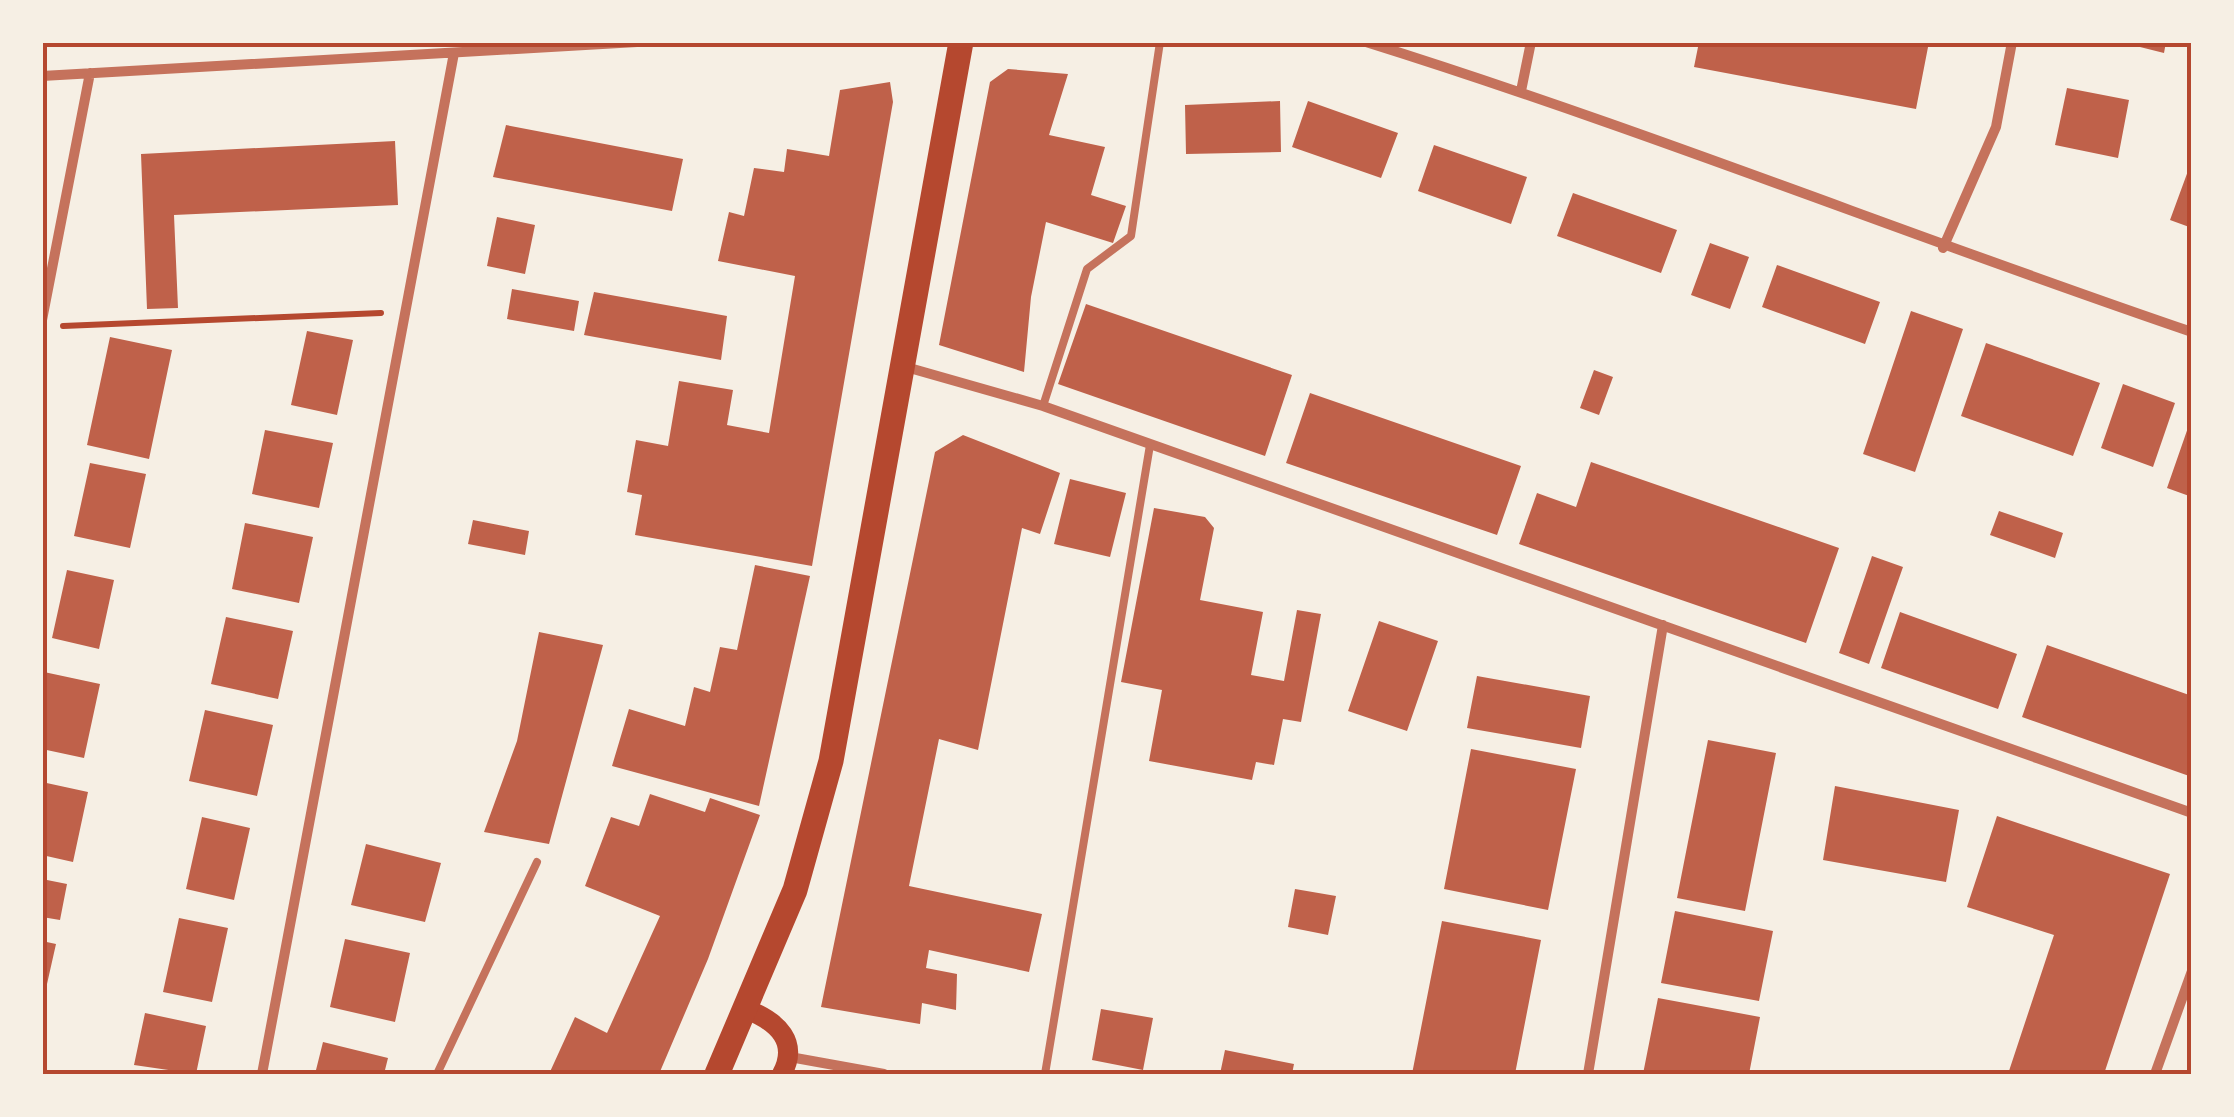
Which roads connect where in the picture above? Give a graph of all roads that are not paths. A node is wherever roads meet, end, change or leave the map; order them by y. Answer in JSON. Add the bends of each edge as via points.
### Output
{"nodes":[{"id":1,"x":637,"y":42,"type":"edge"},
{"id":2,"x":961,"y":42,"type":"edge"},
{"id":3,"x":1160,"y":42,"type":"edge"},
{"id":4,"x":1366,"y":42,"type":"edge"},
{"id":5,"x":1531,"y":42,"type":"edge"},
{"id":6,"x":2012,"y":42,"type":"edge"},
{"id":7,"x":454,"y":53,"type":"junction"},
{"id":8,"x":90,"y":74,"type":"junction"},
{"id":9,"x":42,"y":76,"type":"edge"},
{"id":10,"x":1521,"y":91,"type":"junction"},
{"id":11,"x":1943,"y":248,"type":"junction"},
{"id":12,"x":42,"y":324,"type":"edge"},
{"id":13,"x":2192,"y":332,"type":"edge"},
{"id":14,"x":906,"y":367,"type":"junction"},
{"id":15,"x":1043,"y":406,"type":"junction"},
{"id":16,"x":1150,"y":445,"type":"junction"},
{"id":17,"x":1663,"y":625,"type":"junction"},
{"id":18,"x":2192,"y":813,"type":"edge"},
{"id":19,"x":537,"y":862,"type":"dead end"},
{"id":20,"x":2192,"y":970,"type":"edge"},
{"id":21,"x":748,"y":1010,"type":"junction"},
{"id":22,"x":786,"y":1066,"type":"edge"},
{"id":23,"x":262,"y":1074,"type":"edge"},
{"id":24,"x":438,"y":1074,"type":"edge"},
{"id":25,"x":717,"y":1074,"type":"edge"},
{"id":26,"x":884,"y":1074,"type":"edge"},
{"id":27,"x":1044,"y":1074,"type":"edge"},
{"id":28,"x":1588,"y":1074,"type":"edge"},
{"id":29,"x":2155,"y":1074,"type":"edge"}],
"edges":[{"from":1,"to":7,"type":"street"},
{"from":2,"to":14,"type":"main road"},
{"from":3,"to":15,"type":"lane","via":[[1131,236],[1087,269]]},
{"from":4,"to":10,"type":"street"},
{"from":5,"to":10,"type":"street"},
{"from":6,"to":11,"type":"street","via":[[1996,127]]},
{"from":7,"to":8,"type":"street"},
{"from":7,"to":23,"type":"street"},
{"from":8,"to":9,"type":"street"},
{"from":8,"to":12,"type":"street"},
{"from":10,"to":11,"type":"street"},
{"from":11,"to":13,"type":"street"},
{"from":14,"to":15,"type":"street"},
{"from":14,"to":21,"type":"main road","via":[[832,761],[796,890]]},
{"from":15,"to":16,"type":"street"},
{"from":16,"to":17,"type":"street"},
{"from":16,"to":27,"type":"lane"},
{"from":17,"to":18,"type":"street"},
{"from":17,"to":28,"type":"street"},
{"from":19,"to":24,"type":"lane"},
{"from":20,"to":29,"type":"street"},
{"from":21,"to":22,"type":"main road","via":[[778,1028]]},
{"from":21,"to":25,"type":"main road"},
{"from":22,"to":26,"type":"street"}]}
